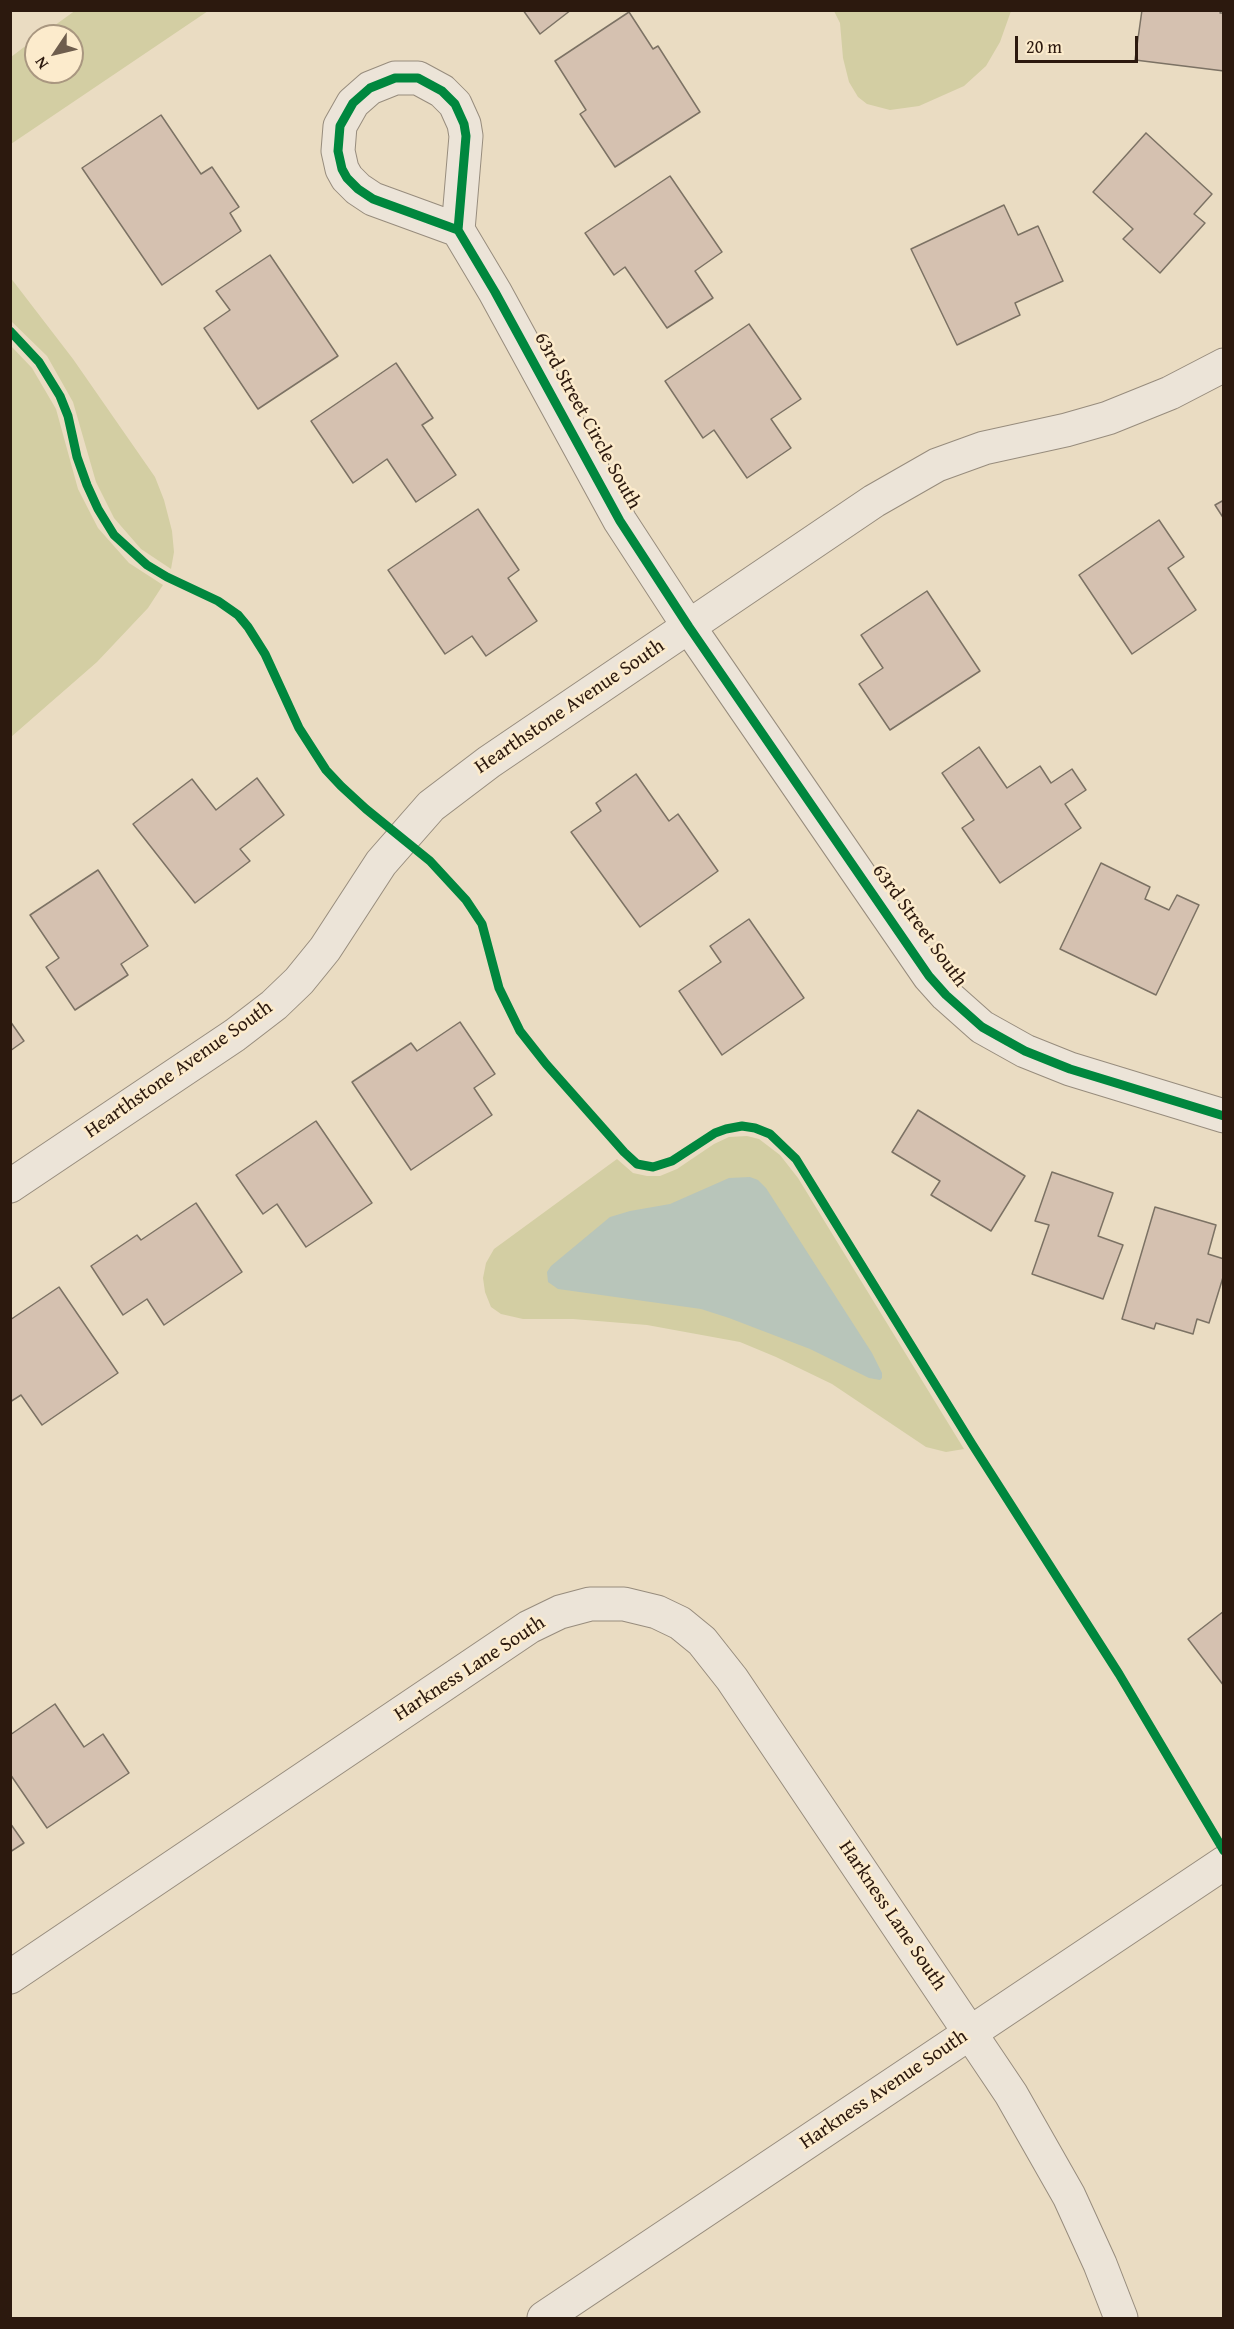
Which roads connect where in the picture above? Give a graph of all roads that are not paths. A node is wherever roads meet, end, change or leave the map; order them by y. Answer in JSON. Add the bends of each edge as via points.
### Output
{"nodes":[{"id":1,"x":458,"y":230,"type":"junction"},
{"id":2,"x":1224,"y":365,"type":"edge"},
{"id":3,"x":689,"y":627,"type":"junction"},
{"id":4,"x":1224,"y":1116,"type":"edge"},
{"id":5,"x":10,"y":1186,"type":"edge"},
{"id":6,"x":1224,"y":1863,"type":"edge"},
{"id":7,"x":10,"y":1977,"type":"edge"},
{"id":8,"x":970,"y":2032,"type":"junction"},
{"id":9,"x":544,"y":2319,"type":"edge"},
{"id":10,"x":1121,"y":2319,"type":"edge"}],
"edges":[{"from":1,"to":1,"type":"street","via":[[466,136],[455,104],[442,91],[418,78],[395,78],[370,88],[353,103],[340,126],[338,151],[347,178],[373,199]]},
{"from":1,"to":3,"type":"street","name":"63rd Street Circle South","via":[[620,521]]},
{"from":2,"to":3,"type":"street","name":"Hearthstone Avenue South","via":[[1170,393],[1108,418],[984,448],[937,465],[874,501]]},
{"from":3,"to":4,"type":"street","name":"63rd Street South","via":[[929,976],[963,1012],[1004,1040],[1047,1060]]},
{"from":3,"to":5,"type":"street","name":"Hearthstone Avenue South","via":[[489,762],[431,806],[381,864],[326,949],[274,1005]]},
{"from":6,"to":8,"type":"street","name":"Harkness Avenue South"},
{"from":7,"to":8,"type":"street","name":"Harkness Lane South","via":[[522,1632],[560,1612],[613,1603],[668,1616],[712,1652]]},
{"from":8,"to":9,"type":"street","name":"Harkness Avenue South"},
{"from":8,"to":10,"type":"street","name":"Harkness Lane South","via":[[1025,2116],[1064,2186]]}]}
